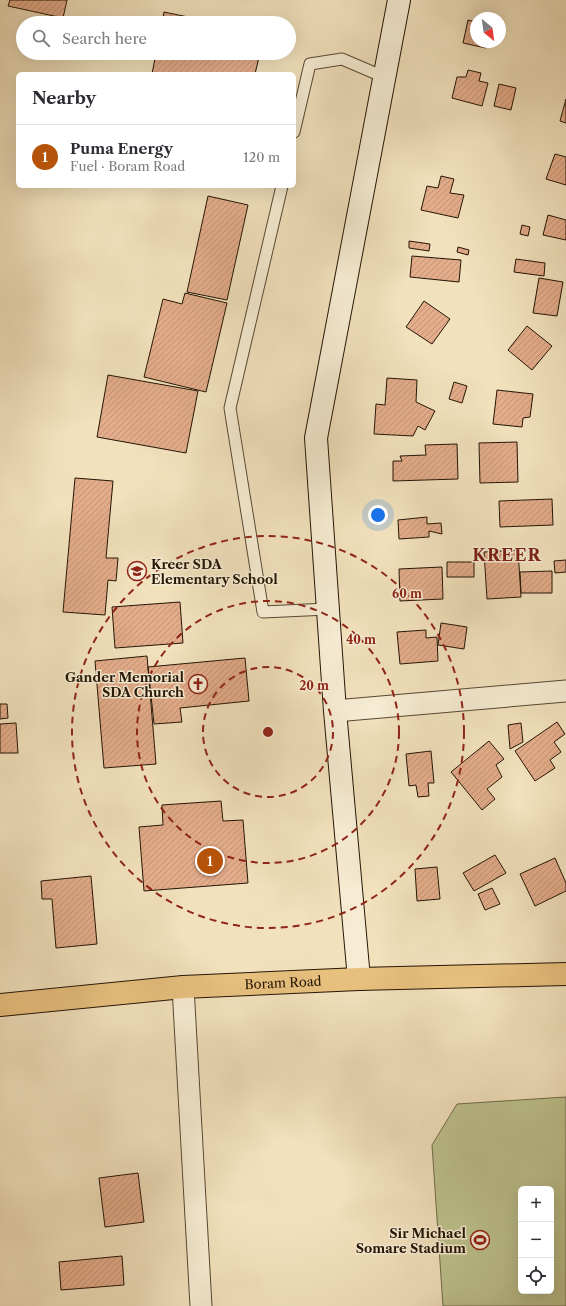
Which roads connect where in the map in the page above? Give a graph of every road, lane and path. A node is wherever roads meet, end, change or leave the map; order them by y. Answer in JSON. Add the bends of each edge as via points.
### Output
{"nodes":[{"id":1,"x":399,"y":0,"type":"edge"},
{"id":2,"x":384,"y":77,"type":"junction"},
{"id":3,"x":296,"y":124,"type":"edge"},
{"id":4,"x":282,"y":188,"type":"edge"},
{"id":5,"x":328,"y":609,"type":"junction"},
{"id":6,"x":566,"y":691,"type":"edge"},
{"id":7,"x":335,"y":711,"type":"junction"},
{"id":8,"x":566,"y":974,"type":"edge"},
{"id":9,"x":359,"y":979,"type":"junction"},
{"id":10,"x":183,"y":987,"type":"junction"},
{"id":11,"x":0,"y":1005,"type":"edge"},
{"id":12,"x":201,"y":1306,"type":"edge"}],
"edges":[{"from":1,"to":2,"type":"street"},
{"from":2,"to":3,"type":"lane","via":[[342,59],[310,64]]},
{"from":2,"to":5,"type":"street","via":[[316,438]]},
{"from":4,"to":5,"type":"lane","via":[[230,408],[263,612]]},
{"from":5,"to":7,"type":"street"},
{"from":6,"to":7,"type":"street"},
{"from":7,"to":9,"type":"street"},
{"from":8,"to":9,"type":"main road","name":"Boram Road"},
{"from":9,"to":10,"type":"main road","name":"Boram Road"},
{"from":10,"to":11,"type":"main road","name":"Boram Road"},
{"from":10,"to":12,"type":"street"}]}
